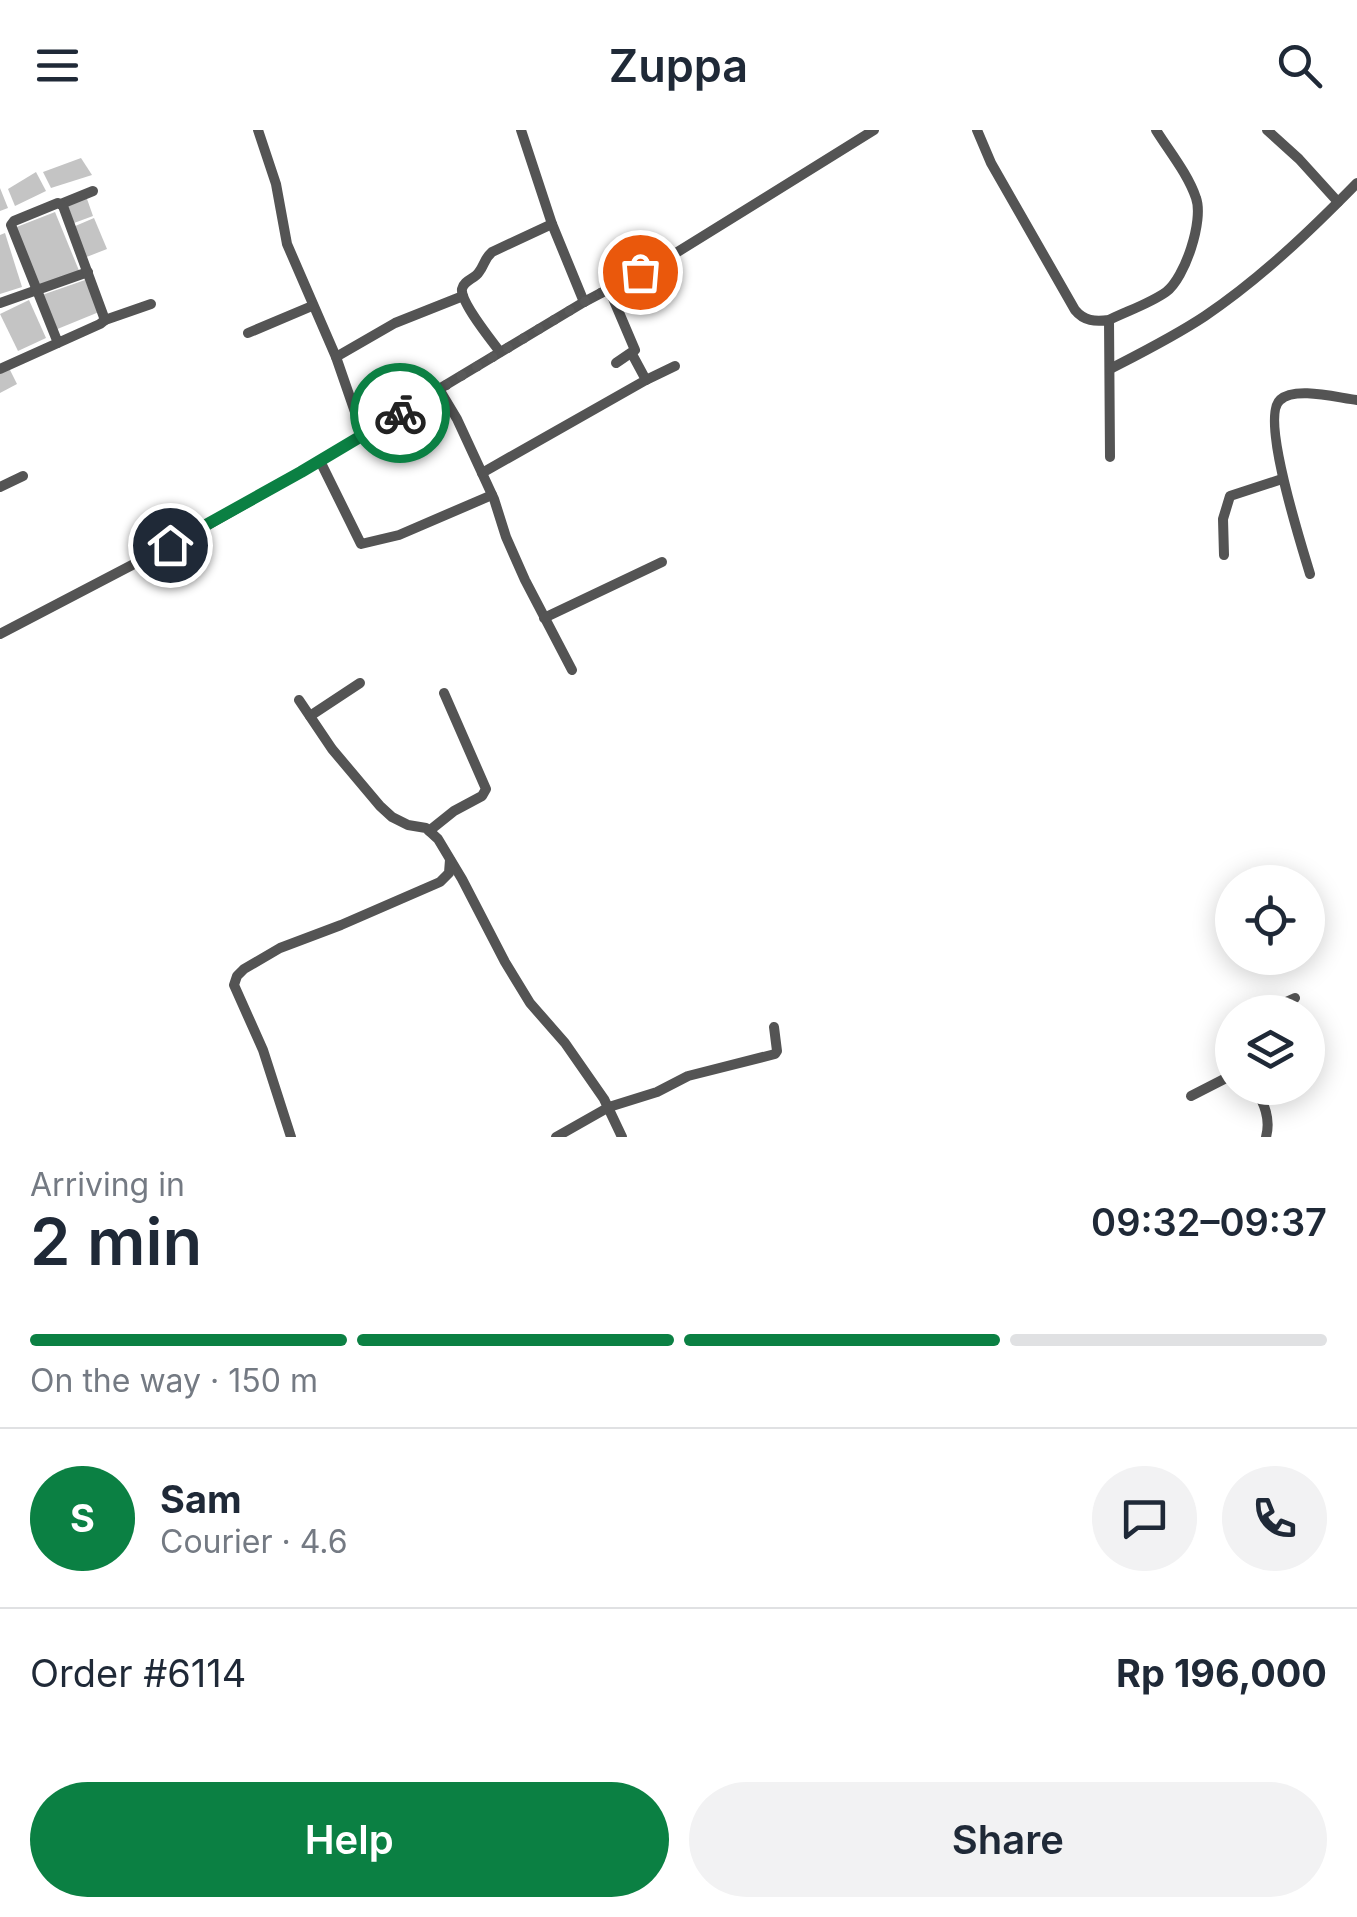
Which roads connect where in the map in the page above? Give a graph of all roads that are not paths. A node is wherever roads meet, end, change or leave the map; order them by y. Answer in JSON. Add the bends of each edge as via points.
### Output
{"nodes":[{"id":1,"x":258,"y":130,"type":"edge"},
{"id":2,"x":521,"y":130,"type":"edge"},
{"id":3,"x":874,"y":130,"type":"edge"},
{"id":4,"x":978,"y":130,"type":"edge"},
{"id":5,"x":1156,"y":130,"type":"edge"},
{"id":6,"x":1267,"y":130,"type":"edge"},
{"id":7,"x":1357,"y":183,"type":"edge"},
{"id":8,"x":93,"y":192,"type":"dead end"},
{"id":9,"x":1338,"y":202,"type":"junction"},
{"id":10,"x":61,"y":204,"type":"junction"},
{"id":11,"x":552,"y":224,"type":"junction"},
{"id":12,"x":88,"y":272,"type":"junction"},
{"id":13,"x":608,"y":289,"type":"junction"},
{"id":14,"x":36,"y":292,"type":"junction"},
{"id":15,"x":463,"y":296,"type":"junction"},
{"id":16,"x":584,"y":302,"type":"junction"},
{"id":17,"x":0,"y":303,"type":"edge"},
{"id":18,"x":151,"y":304,"type":"dead end"},
{"id":19,"x":312,"y":306,"type":"junction"},
{"id":20,"x":105,"y":320,"type":"junction"},
{"id":21,"x":1109,"y":320,"type":"junction"},
{"id":22,"x":248,"y":333,"type":"dead end"},
{"id":23,"x":58,"y":343,"type":"junction"},
{"id":24,"x":500,"y":352,"type":"junction"},
{"id":25,"x":632,"y":354,"type":"junction"},
{"id":26,"x":336,"y":357,"type":"junction"},
{"id":27,"x":616,"y":363,"type":"dead end"},
{"id":28,"x":676,"y":366,"type":"dead end"},
{"id":29,"x":0,"y":369,"type":"edge"},
{"id":30,"x":1110,"y":369,"type":"junction"},
{"id":31,"x":646,"y":380,"type":"junction"},
{"id":32,"x":439,"y":388,"type":"junction"},
{"id":33,"x":1357,"y":400,"type":"edge"},
{"id":34,"x":363,"y":435,"type":"junction"},
{"id":35,"x":1110,"y":456,"type":"dead end"},
{"id":36,"x":320,"y":461,"type":"junction"},
{"id":37,"x":482,"y":473,"type":"junction"},
{"id":38,"x":23,"y":476,"type":"dead end"},
{"id":39,"x":1282,"y":479,"type":"junction"},
{"id":40,"x":0,"y":488,"type":"edge"},
{"id":41,"x":492,"y":494,"type":"junction"},
{"id":42,"x":1224,"y":555,"type":"dead end"},
{"id":43,"x":662,"y":562,"type":"dead end"},
{"id":44,"x":1310,"y":574,"type":"dead end"},
{"id":45,"x":544,"y":618,"type":"junction"},
{"id":46,"x":0,"y":634,"type":"edge"},
{"id":47,"x":572,"y":670,"type":"dead end"},
{"id":48,"x":360,"y":683,"type":"dead end"},
{"id":49,"x":444,"y":693,"type":"dead end"},
{"id":50,"x":299,"y":700,"type":"dead end"},
{"id":51,"x":310,"y":716,"type":"junction"},
{"id":52,"x":430,"y":831,"type":"junction"},
{"id":53,"x":450,"y":859,"type":"junction"},
{"id":54,"x":774,"y":1027,"type":"dead end"},
{"id":55,"x":1215,"y":1084,"type":"edge"},
{"id":56,"x":1191,"y":1096,"type":"dead end"},
{"id":57,"x":1263,"y":1105,"type":"edge"},
{"id":58,"x":608,"y":1108,"type":"junction"},
{"id":59,"x":291,"y":1137,"type":"edge"},
{"id":60,"x":556,"y":1137,"type":"edge"},
{"id":61,"x":622,"y":1137,"type":"edge"},
{"id":62,"x":1266,"y":1137,"type":"edge"}],
"edges":[{"from":1,"to":19,"type":"street","via":[[287,244]]},
{"from":2,"to":11,"type":"street"},
{"from":3,"to":13,"type":"street"},
{"from":4,"to":21,"type":"street","via":[[1074,310],[1087,320]]},
{"from":5,"to":21,"type":"street","via":[[1196,196],[1199,224],[1171,288]]},
{"from":6,"to":9,"type":"street"},
{"from":7,"to":9,"type":"street"},
{"from":8,"to":10,"type":"street"},
{"from":9,"to":30,"type":"street","via":[[1205,316]]},
{"from":10,"to":12,"type":"street"},
{"from":10,"to":14,"type":"street","via":[[12,223]]},
{"from":11,"to":15,"type":"street","via":[[492,252],[464,284]]},
{"from":11,"to":16,"type":"street"},
{"from":12,"to":14,"type":"street"},
{"from":12,"to":20,"type":"street"},
{"from":13,"to":16,"type":"street"},
{"from":13,"to":25,"type":"street"},
{"from":14,"to":17,"type":"street"},
{"from":14,"to":23,"type":"street"},
{"from":15,"to":24,"type":"street"},
{"from":15,"to":26,"type":"street","via":[[395,323]]},
{"from":16,"to":24,"type":"street"},
{"from":18,"to":20,"type":"street"},
{"from":19,"to":22,"type":"street"},
{"from":19,"to":26,"type":"street"},
{"from":20,"to":23,"type":"street"},
{"from":21,"to":30,"type":"street"},
{"from":23,"to":29,"type":"street"},
{"from":24,"to":32,"type":"street"},
{"from":25,"to":27,"type":"street"},
{"from":25,"to":31,"type":"street"},
{"from":26,"to":34,"type":"street"},
{"from":28,"to":31,"type":"street"},
{"from":30,"to":35,"type":"street"},
{"from":31,"to":37,"type":"street"},
{"from":32,"to":34,"type":"street"},
{"from":32,"to":37,"type":"street"},
{"from":33,"to":39,"type":"street","via":[[1309,394],[1280,400],[1274,412]]},
{"from":34,"to":36,"type":"street"},
{"from":36,"to":41,"type":"street","via":[[361,544]]},
{"from":36,"to":46,"type":"street"},
{"from":37,"to":41,"type":"street"},
{"from":38,"to":40,"type":"street"},
{"from":39,"to":42,"type":"street","via":[[1230,496]]},
{"from":39,"to":44,"type":"street"},
{"from":41,"to":45,"type":"street"},
{"from":43,"to":45,"type":"street"},
{"from":45,"to":47,"type":"street"},
{"from":48,"to":51,"type":"street"},
{"from":49,"to":52,"type":"street","via":[[485,793]]},
{"from":50,"to":51,"type":"street"},
{"from":51,"to":52,"type":"street","via":[[380,806]]},
{"from":52,"to":53,"type":"street"},
{"from":53,"to":58,"type":"street","via":[[530,1003]]},
{"from":53,"to":59,"type":"street","via":[[440,882],[280,948],[237,976],[234,986]]},
{"from":54,"to":58,"type":"street","via":[[775,1054],[688,1076]]},
{"from":55,"to":56,"type":"street"},
{"from":57,"to":62,"type":"street"},
{"from":58,"to":60,"type":"street"},
{"from":58,"to":61,"type":"street"}]}
